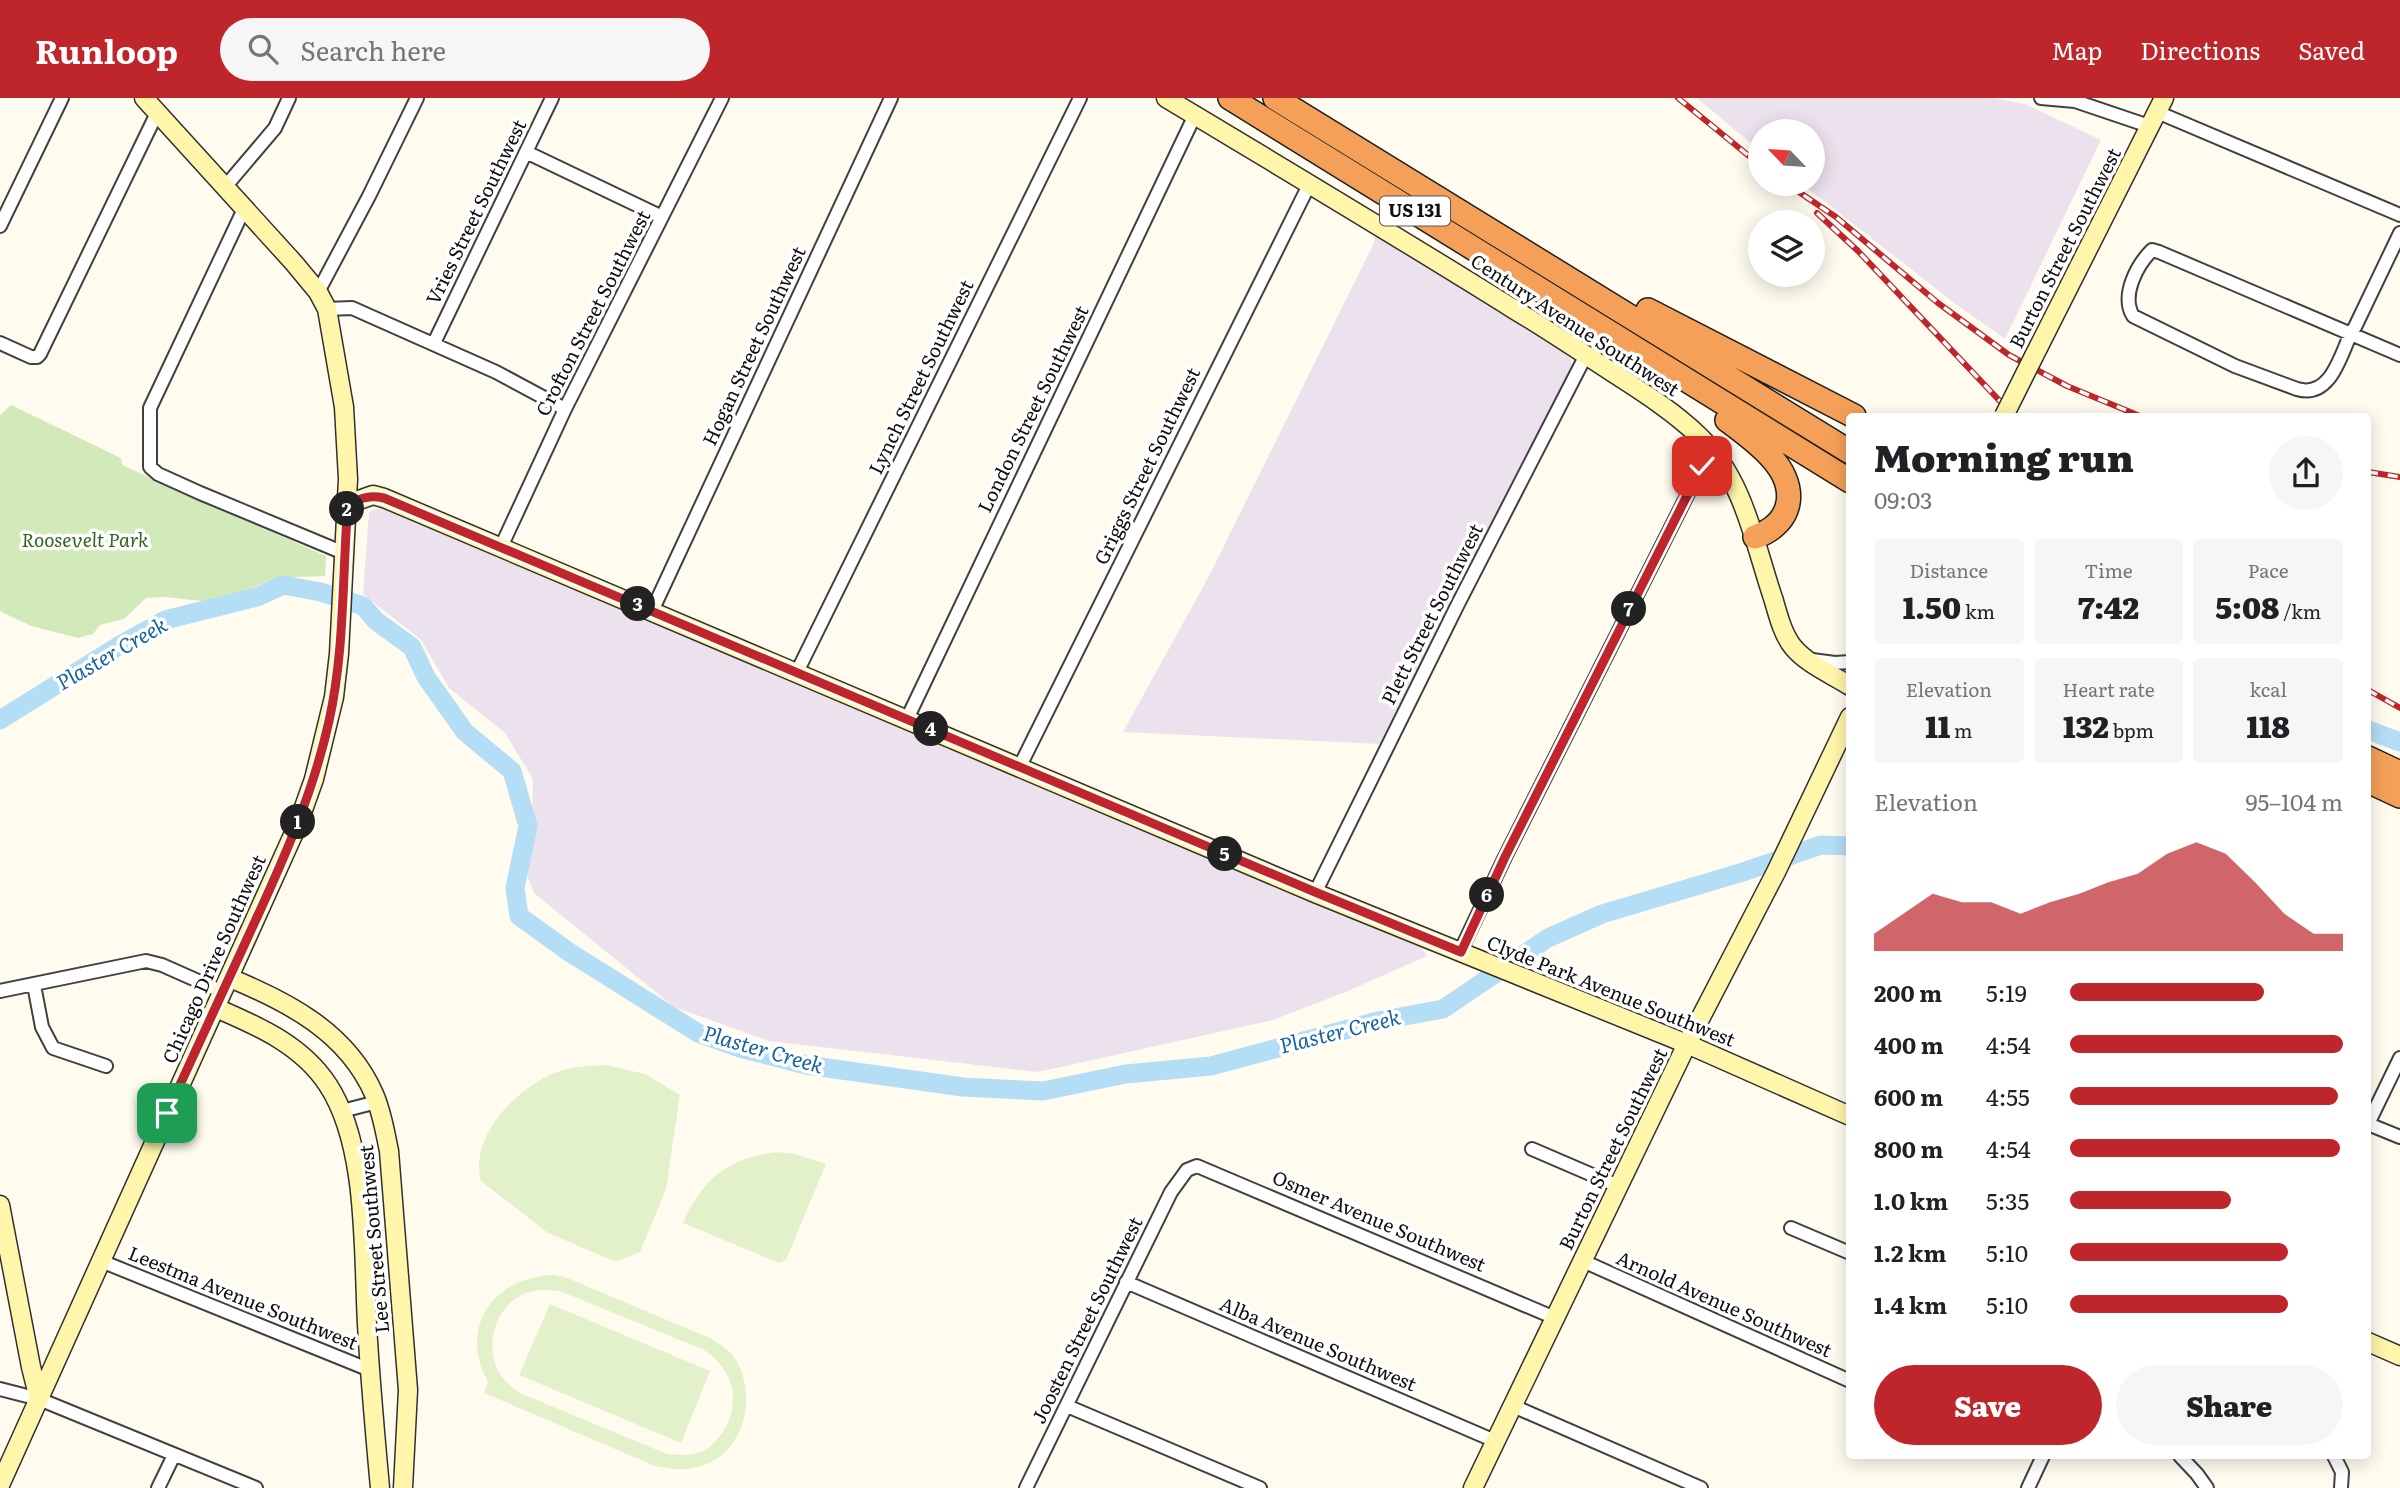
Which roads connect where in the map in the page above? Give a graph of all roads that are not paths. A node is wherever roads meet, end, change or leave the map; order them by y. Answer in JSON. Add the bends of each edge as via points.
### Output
{"nodes":[{"id":1,"x":62,"y":98,"type":"edge"},
{"id":2,"x":144,"y":98,"type":"edge"},
{"id":3,"x":289,"y":98,"type":"edge"},
{"id":4,"x":417,"y":98,"type":"edge"},
{"id":5,"x":552,"y":98,"type":"edge"},
{"id":6,"x":722,"y":98,"type":"edge"},
{"id":7,"x":891,"y":98,"type":"edge"},
{"id":8,"x":1080,"y":98,"type":"edge"},
{"id":9,"x":1166,"y":98,"type":"edge"},
{"id":10,"x":1230,"y":98,"type":"edge"},
{"id":11,"x":1275,"y":98,"type":"edge"},
{"id":12,"x":2041,"y":98,"type":"edge"},
{"id":13,"x":2073,"y":99,"type":"edge"},
{"id":14,"x":2157,"y":112,"type":"edge"},
{"id":15,"x":157,"y":113,"type":"junction"},
{"id":16,"x":1195,"y":115,"type":"junction"},
{"id":17,"x":526,"y":152,"type":"junction"},
{"id":18,"x":1310,"y":183,"type":"junction"},
{"id":19,"x":225,"y":187,"type":"junction"},
{"id":20,"x":244,"y":209,"type":"junction"},
{"id":21,"x":2400,"y":215,"type":"edge"},
{"id":22,"x":663,"y":217,"type":"junction"},
{"id":23,"x":0,"y":226,"type":"edge"},
{"id":24,"x":1488,"y":229,"type":"junction"},
{"id":25,"x":2400,"y":233,"type":"edge"},
{"id":26,"x":318,"y":292,"type":"junction"},
{"id":27,"x":327,"y":309,"type":"junction"},
{"id":28,"x":2351,"y":334,"type":"junction"},
{"id":29,"x":1625,"y":341,"type":"junction"},
{"id":30,"x":0,"y":343,"type":"edge"},
{"id":31,"x":434,"y":343,"type":"junction"},
{"id":32,"x":1586,"y":355,"type":"junction"},
{"id":33,"x":2400,"y":355,"type":"edge"},
{"id":34,"x":565,"y":409,"type":"junction"},
{"id":35,"x":1848,"y":413,"type":"edge"},
{"id":36,"x":2006,"y":413,"type":"edge"},
{"id":37,"x":1710,"y":448,"type":"junction"},
{"id":38,"x":1846,"y":450,"type":"edge"},
{"id":39,"x":1846,"y":479,"type":"edge"},
{"id":40,"x":348,"y":504,"type":"junction"},
{"id":41,"x":1755,"y":537,"type":"junction"},
{"id":42,"x":501,"y":547,"type":"junction"},
{"id":43,"x":344,"y":553,"type":"junction"},
{"id":44,"x":652,"y":611,"type":"junction"},
{"id":45,"x":1806,"y":659,"type":"junction"},
{"id":46,"x":1846,"y":662,"type":"edge"},
{"id":47,"x":797,"y":672,"type":"junction"},
{"id":48,"x":1846,"y":684,"type":"edge"},
{"id":49,"x":907,"y":719,"type":"junction"},
{"id":50,"x":1846,"y":725,"type":"edge"},
{"id":51,"x":2371,"y":759,"type":"edge"},
{"id":52,"x":1020,"y":766,"type":"junction"},
{"id":53,"x":2400,"y":773,"type":"edge"},
{"id":54,"x":2371,"y":782,"type":"edge"},
{"id":55,"x":2400,"y":796,"type":"edge"},
{"id":56,"x":1315,"y":892,"type":"junction"},
{"id":57,"x":1467,"y":955,"type":"junction"},
{"id":58,"x":34,"y":985,"type":"junction"},
{"id":59,"x":0,"y":991,"type":"edge"},
{"id":60,"x":223,"y":993,"type":"junction"},
{"id":61,"x":1687,"y":1044,"type":"junction"},
{"id":62,"x":2400,"y":1058,"type":"edge"},
{"id":63,"x":106,"y":1066,"type":"dead end"},
{"id":64,"x":377,"y":1102,"type":"junction"},
{"id":65,"x":342,"y":1111,"type":"junction"},
{"id":66,"x":1846,"y":1114,"type":"edge"},
{"id":67,"x":2371,"y":1118,"type":"edge"},
{"id":68,"x":2371,"y":1125,"type":"edge"},
{"id":69,"x":2400,"y":1138,"type":"edge"},
{"id":70,"x":1532,"y":1149,"type":"dead end"},
{"id":71,"x":1186,"y":1170,"type":"joint"},
{"id":72,"x":1618,"y":1186,"type":"junction"},
{"id":73,"x":0,"y":1205,"type":"edge"},
{"id":74,"x":1791,"y":1228,"type":"dead end"},
{"id":75,"x":1846,"y":1251,"type":"edge"},
{"id":76,"x":101,"y":1261,"type":"junction"},
{"id":77,"x":1583,"y":1261,"type":"junction"},
{"id":78,"x":1126,"y":1283,"type":"junction"},
{"id":79,"x":1555,"y":1318,"type":"junction"},
{"id":80,"x":2371,"y":1343,"type":"edge"},
{"id":81,"x":2400,"y":1356,"type":"edge"},
{"id":82,"x":370,"y":1370,"type":"junction"},
{"id":83,"x":1846,"y":1379,"type":"edge"},
{"id":84,"x":0,"y":1389,"type":"edge"},
{"id":85,"x":39,"y":1399,"type":"junction"},
{"id":86,"x":1067,"y":1406,"type":"junction"},
{"id":87,"x":1513,"y":1406,"type":"junction"},
{"id":88,"x":1496,"y":1441,"type":"junction"},
{"id":89,"x":174,"y":1455,"type":"junction"},
{"id":90,"x":2042,"y":1459,"type":"edge"},
{"id":91,"x":2183,"y":1459,"type":"edge"},
{"id":92,"x":2336,"y":1459,"type":"edge"},
{"id":93,"x":0,"y":1485,"type":"edge"},
{"id":94,"x":158,"y":1488,"type":"edge"},
{"id":95,"x":256,"y":1488,"type":"edge"},
{"id":96,"x":380,"y":1488,"type":"edge"},
{"id":97,"x":403,"y":1488,"type":"edge"},
{"id":98,"x":1026,"y":1488,"type":"edge"},
{"id":99,"x":1260,"y":1488,"type":"edge"},
{"id":100,"x":1473,"y":1488,"type":"edge"},
{"id":101,"x":1701,"y":1488,"type":"edge"},
{"id":102,"x":2028,"y":1488,"type":"edge"},
{"id":103,"x":2207,"y":1488,"type":"edge"},
{"id":104,"x":2341,"y":1488,"type":"edge"}],
"edges":[{"from":1,"to":23,"type":"street"},
{"from":2,"to":15,"type":"main road","name":"Chicago Drive Southwest"},
{"from":3,"to":19,"type":"street","via":[[275,128]]},
{"from":4,"to":26,"type":"street"},
{"from":5,"to":17,"type":"street","name":"Vries Street Southwest"},
{"from":6,"to":22,"type":"street","name":"Crofton Street Southwest"},
{"from":7,"to":44,"type":"street","name":"Hogan Street Southwest"},
{"from":8,"to":47,"type":"street","name":"Lynch Street Southwest"},
{"from":9,"to":16,"type":"main road","name":"Century Avenue Southwest"},
{"from":10,"to":29,"type":"highway","number":"US 131"},
{"from":11,"to":24,"type":"highway","number":"US 131"},
{"from":12,"to":13,"type":"street"},
{"from":13,"to":14,"type":"street"},
{"from":14,"to":21,"type":"street"},
{"from":14,"to":36,"type":"main road","name":"Burton Street Southwest","bridge":true},
{"from":15,"to":19,"type":"main road","name":"Chicago Drive Southwest"},
{"from":15,"to":30,"type":"street","via":[[40,354],[31,357]]},
{"from":16,"to":18,"type":"main road","name":"Century Avenue Southwest"},
{"from":16,"to":49,"type":"street","name":"London Street Southwest"},
{"from":17,"to":22,"type":"street"},
{"from":17,"to":31,"type":"street","name":"Vries Street Southwest"},
{"from":18,"to":32,"type":"main road","name":"Century Avenue Southwest"},
{"from":18,"to":52,"type":"street","name":"Griggs Street Southwest"},
{"from":19,"to":20,"type":"main road","name":"Chicago Drive Southwest"},
{"from":20,"to":26,"type":"main road","name":"Chicago Drive Southwest"},
{"from":20,"to":43,"type":"street","via":[[150,408],[150,467]]},
{"from":22,"to":34,"type":"street","name":"Crofton Street Southwest"},
{"from":24,"to":35,"type":"highway"},
{"from":24,"to":38,"type":"highway","number":"US 131"},
{"from":25,"to":28,"type":"street"},
{"from":26,"to":27,"type":"main road","name":"Chicago Drive Southwest"},
{"from":27,"to":31,"type":"street","via":[[352,308]]},
{"from":27,"to":40,"type":"main road","name":"Chicago Drive Southwest","via":[[344,407]]},
{"from":28,"to":28,"type":"street","via":[[2152,250],[2128,295],[2133,316],[2235,366],[2307,392],[2328,381]]},
{"from":28,"to":33,"type":"street"},
{"from":29,"to":39,"type":"highway","number":"US 131"},
{"from":29,"to":41,"type":"highway","via":[[1748,436],[1777,465],[1788,492],[1788,507],[1776,526]]},
{"from":31,"to":34,"type":"street"},
{"from":32,"to":37,"type":"main road","name":"Century Avenue Southwest","via":[[1667,409]]},
{"from":32,"to":56,"type":"street","name":"Plett Street Southwest"},
{"from":34,"to":42,"type":"street","name":"Crofton Street Southwest"},
{"from":37,"to":41,"type":"main road","name":"Century Avenue Southwest","via":[[1741,500]]},
{"from":37,"to":57,"type":"street","via":[[1505,857]]},
{"from":40,"to":42,"type":"main road","name":"Clyde Park Avenue Southwest","via":[[373,495],[384,498]]},
{"from":40,"to":43,"type":"main road","name":"Chicago Drive Southwest"},
{"from":41,"to":45,"type":"main road","name":"Century Avenue Southwest","via":[[1786,635]]},
{"from":42,"to":44,"type":"main road","name":"Clyde Park Avenue Southwest"},
{"from":43,"to":60,"type":"main road","name":"Chicago Drive Southwest","via":[[334,697],[314,779]]},
{"from":44,"to":47,"type":"main road","name":"Clyde Park Avenue Southwest"},
{"from":45,"to":46,"type":"street"},
{"from":45,"to":48,"type":"main road","name":"Century Avenue Southwest"},
{"from":47,"to":49,"type":"main road","name":"Clyde Park Avenue Southwest"},
{"from":49,"to":52,"type":"main road","name":"Clyde Park Avenue Southwest"},
{"from":50,"to":61,"type":"main road","name":"Burton Street Southwest"},
{"from":51,"to":53,"type":"highway"},
{"from":52,"to":56,"type":"main road","name":"Clyde Park Avenue Southwest"},
{"from":54,"to":55,"type":"highway"},
{"from":56,"to":57,"type":"main road","name":"Clyde Park Avenue Southwest"},
{"from":57,"to":61,"type":"main road","name":"Clyde Park Avenue Southwest"},
{"from":58,"to":59,"type":"street"},
{"from":58,"to":60,"type":"street","via":[[146,961]]},
{"from":58,"to":63,"type":"street","via":[[42,1027],[53,1048]]},
{"from":60,"to":64,"type":"main road","name":"Lee Street Southwest","via":[[289,1004],[322,1027],[362,1072]]},
{"from":60,"to":65,"type":"main road","name":"Lee Street Southwest","via":[[251,1023],[301,1055],[327,1084]]},
{"from":60,"to":76,"type":"main road","name":"Chicago Drive Southwest"},
{"from":61,"to":66,"type":"main road","name":"Clyde Park Avenue Southwest"},
{"from":61,"to":72,"type":"main road","name":"Burton Street Southwest"},
{"from":62,"to":67,"type":"street"},
{"from":64,"to":65,"type":"street"},
{"from":64,"to":97,"type":"main road","name":"Lee Street Southwest","via":[[389,1151],[408,1391]]},
{"from":65,"to":82,"type":"main road","name":"Lee Street Southwest","via":[[360,1192]]},
{"from":68,"to":69,"type":"street"},
{"from":70,"to":72,"type":"street"},
{"from":71,"to":78,"type":"street","name":"Joosten Street Southwest"},
{"from":71,"to":79,"type":"street","name":"Osmer Avenue Southwest","via":[[1197,1166],[1222,1175]]},
{"from":72,"to":77,"type":"main road","name":"Burton Street Southwest"},
{"from":73,"to":85,"type":"main road"},
{"from":74,"to":75,"type":"street"},
{"from":76,"to":82,"type":"street","name":"Leestma Avenue Southwest"},
{"from":76,"to":85,"type":"main road","name":"Chicago Drive Southwest"},
{"from":77,"to":79,"type":"main road","name":"Burton Street Southwest"},
{"from":77,"to":83,"type":"street","name":"Arnold Avenue Southwest"},
{"from":78,"to":86,"type":"street","name":"Joosten Street Southwest"},
{"from":78,"to":88,"type":"street","name":"Alba Avenue Southwest"},
{"from":79,"to":87,"type":"main road","name":"Burton Street Southwest"},
{"from":80,"to":81,"type":"main road"},
{"from":82,"to":96,"type":"main road","name":"Lee Street Southwest"},
{"from":84,"to":85,"type":"street"},
{"from":85,"to":89,"type":"street"},
{"from":85,"to":93,"type":"main road","name":"Chicago Drive Southwest"},
{"from":86,"to":98,"type":"street","name":"Joosten Street Southwest"},
{"from":86,"to":99,"type":"street"},
{"from":87,"to":88,"type":"main road","name":"Burton Street Southwest"},
{"from":87,"to":101,"type":"street"},
{"from":88,"to":100,"type":"main road","name":"Burton Street Southwest"},
{"from":89,"to":94,"type":"street"},
{"from":89,"to":95,"type":"street"},
{"from":90,"to":102,"type":"street"},
{"from":91,"to":103,"type":"street"},
{"from":92,"to":104,"type":"street","via":[[2342,1472]]}]}
